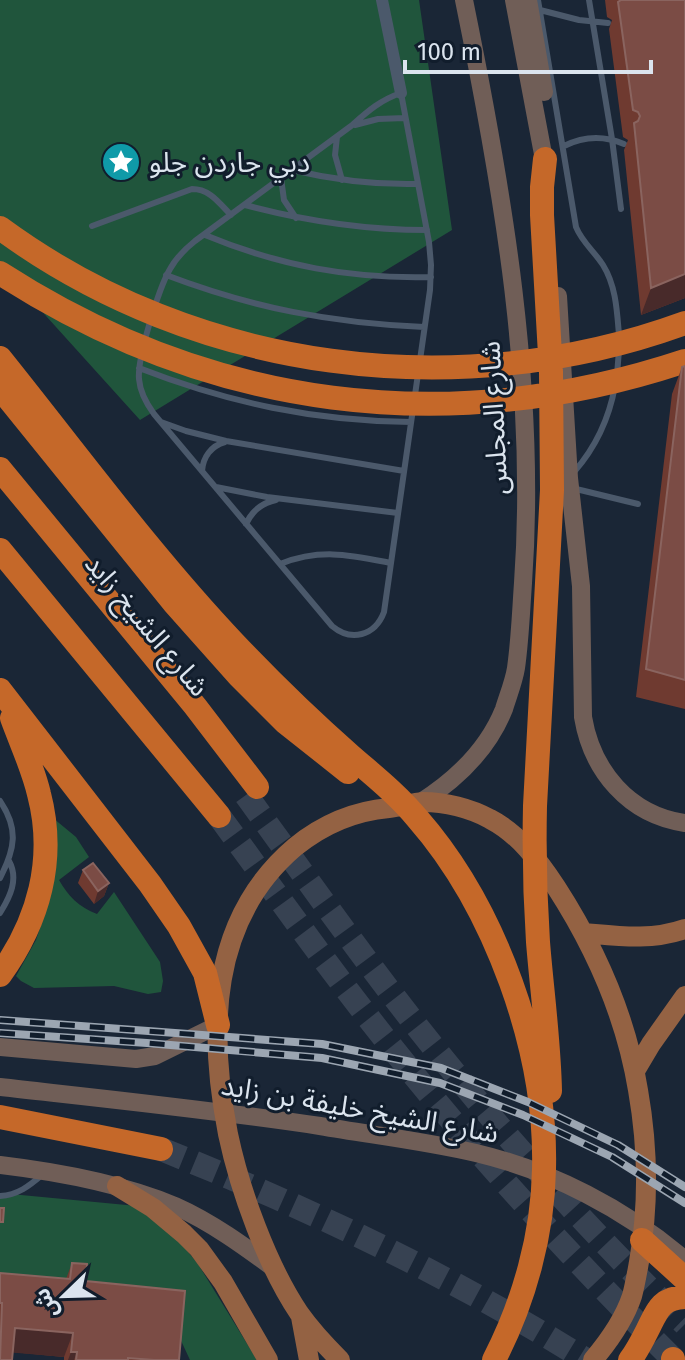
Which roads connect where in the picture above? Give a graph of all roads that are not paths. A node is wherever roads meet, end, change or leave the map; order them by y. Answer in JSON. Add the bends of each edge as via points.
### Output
{"nodes":[{"id":1,"x":382,"y":0,"type":"edge"},
{"id":2,"x":464,"y":0,"type":"edge"},
{"id":3,"x":514,"y":0,"type":"edge"},
{"id":4,"x":538,"y":0,"type":"edge"},
{"id":5,"x":589,"y":0,"type":"edge"},
{"id":6,"x":534,"y":5,"type":"edge"},
{"id":7,"x":592,"y":22,"type":"junction"},
{"id":8,"x":608,"y":23,"type":"dead end"},
{"id":9,"x":401,"y":93,"type":"junction"},
{"id":10,"x":405,"y":118,"type":"junction"},
{"id":11,"x":351,"y":126,"type":"junction"},
{"id":12,"x":337,"y":137,"type":"junction"},
{"id":13,"x":612,"y":139,"type":"junction"},
{"id":14,"x":624,"y":144,"type":"dead end"},
{"id":15,"x":554,"y":152,"type":"junction"},
{"id":16,"x":292,"y":170,"type":"junction"},
{"id":17,"x":281,"y":178,"type":"junction"},
{"id":18,"x":342,"y":180,"type":"junction"},
{"id":19,"x":418,"y":184,"type":"junction"},
{"id":20,"x":244,"y":205,"type":"junction"},
{"id":21,"x":621,"y":209,"type":"dead end"},
{"id":22,"x":231,"y":215,"type":"junction"},
{"id":23,"x":296,"y":218,"type":"junction"},
{"id":24,"x":92,"y":226,"type":"dead end"},
{"id":25,"x":0,"y":228,"type":"edge"},
{"id":26,"x":427,"y":230,"type":"junction"},
{"id":27,"x":204,"y":235,"type":"junction"},
{"id":28,"x":0,"y":273,"type":"edge"},
{"id":29,"x":166,"y":275,"type":"junction"},
{"id":30,"x":431,"y":277,"type":"junction"},
{"id":31,"x":685,"y":323,"type":"edge"},
{"id":32,"x":424,"y":327,"type":"junction"},
{"id":33,"x":0,"y":358,"type":"edge"},
{"id":34,"x":685,"y":361,"type":"edge"},
{"id":35,"x":139,"y":368,"type":"junction"},
{"id":36,"x":0,"y":388,"type":"edge"},
{"id":37,"x":160,"y":421,"type":"junction"},
{"id":38,"x":411,"y":422,"type":"junction"},
{"id":39,"x":226,"y":441,"type":"junction"},
{"id":40,"x":0,"y":469,"type":"edge"},
{"id":41,"x":202,"y":471,"type":"junction"},
{"id":42,"x":404,"y":471,"type":"junction"},
{"id":43,"x":570,"y":483,"type":"junction"},
{"id":44,"x":215,"y":487,"type":"junction"},
{"id":45,"x":0,"y":495,"type":"edge"},
{"id":46,"x":284,"y":499,"type":"junction"},
{"id":47,"x":638,"y":504,"type":"dead end"},
{"id":48,"x":398,"y":513,"type":"junction"},
{"id":49,"x":246,"y":524,"type":"junction"},
{"id":50,"x":0,"y":550,"type":"edge"},
{"id":51,"x":391,"y":563,"type":"junction"},
{"id":52,"x":280,"y":564,"type":"junction"},
{"id":53,"x":1,"y":692,"type":"edge"},
{"id":54,"x":0,"y":801,"type":"edge"},
{"id":55,"x":412,"y":804,"type":"junction"},
{"id":56,"x":219,"y":816,"type":"tunnel mouth"},
{"id":57,"x":685,"y":823,"type":"edge"},
{"id":58,"x":9,"y":861,"type":"junction"},
{"id":59,"x":0,"y":878,"type":"edge"},
{"id":60,"x":0,"y":913,"type":"edge"},
{"id":61,"x":685,"y":929,"type":"edge"},
{"id":62,"x":584,"y":933,"type":"junction"},
{"id":63,"x":0,"y":975,"type":"edge"},
{"id":64,"x":685,"y":996,"type":"edge"},
{"id":65,"x":218,"y":1025,"type":"junction"},
{"id":66,"x":0,"y":1047,"type":"edge"},
{"id":67,"x":635,"y":1071,"type":"junction"},
{"id":68,"x":0,"y":1087,"type":"edge"},
{"id":69,"x":0,"y":1117,"type":"edge"},
{"id":70,"x":161,"y":1149,"type":"tunnel mouth"},
{"id":71,"x":0,"y":1165,"type":"edge"},
{"id":72,"x":544,"y":1167,"type":"junction"},
{"id":73,"x":48,"y":1171,"type":"junction"},
{"id":74,"x":117,"y":1186,"type":"junction"},
{"id":75,"x":0,"y":1196,"type":"edge"},
{"id":76,"x":642,"y":1240,"type":"junction"},
{"id":77,"x":685,"y":1260,"type":"edge"},
{"id":78,"x":275,"y":1269,"type":"junction"},
{"id":79,"x":685,"y":1279,"type":"edge"},
{"id":80,"x":685,"y":1297,"type":"edge"},
{"id":81,"x":300,"y":1313,"type":"junction"},
{"id":82,"x":268,"y":1360,"type":"edge"},
{"id":83,"x":309,"y":1360,"type":"edge"},
{"id":84,"x":340,"y":1360,"type":"edge"},
{"id":85,"x":494,"y":1360,"type":"edge"},
{"id":86,"x":593,"y":1360,"type":"edge"},
{"id":87,"x":630,"y":1360,"type":"edge"}],
"edges":[{"from":1,"to":9,"type":"street"},
{"from":2,"to":55,"type":"main road","name":"شارع المجلس","via":[[514,293],[526,445],[526,541],[516,670],[503,710],[473,759],[443,788]]},
{"from":3,"to":15,"type":"main road"},
{"from":4,"to":6,"type":"lane"},
{"from":5,"to":7,"type":"lane"},
{"from":6,"to":7,"type":"lane"},
{"from":6,"to":15,"type":"main road"},
{"from":7,"to":8,"type":"lane"},
{"from":7,"to":13,"type":"lane"},
{"from":9,"to":10,"type":"lane"},
{"from":9,"to":11,"type":"lane","via":[[372,107]]},
{"from":10,"to":11,"type":"lane"},
{"from":10,"to":19,"type":"lane"},
{"from":11,"to":12,"type":"lane"},
{"from":12,"to":16,"type":"lane"},
{"from":12,"to":18,"type":"lane","via":[[335,155]]},
{"from":13,"to":14,"type":"lane"},
{"from":13,"to":15,"type":"lane","via":[[573,141]]},
{"from":13,"to":21,"type":"lane"},
{"from":15,"to":43,"type":"main road"},
{"from":15,"to":43,"type":"lane","via":[[576,227],[612,285],[619,337],[607,418]]},
{"from":15,"to":72,"type":"highway","via":[[542,187],[553,451],[534,853],[549,1061]]},
{"from":16,"to":17,"type":"lane"},
{"from":16,"to":18,"type":"lane"},
{"from":17,"to":20,"type":"lane"},
{"from":17,"to":23,"type":"lane","via":[[284,200]]},
{"from":18,"to":19,"type":"lane"},
{"from":19,"to":26,"type":"lane"},
{"from":20,"to":22,"type":"lane"},
{"from":20,"to":23,"type":"lane"},
{"from":22,"to":24,"type":"lane","via":[[208,193],[192,189]]},
{"from":22,"to":27,"type":"lane"},
{"from":23,"to":26,"type":"lane","via":[[361,228]]},
{"from":25,"to":31,"type":"highway","via":[[77,277],[148,312],[265,350],[341,363],[448,368],[521,362],[596,349]]},
{"from":26,"to":30,"type":"lane"},
{"from":27,"to":29,"type":"lane","via":[[178,256]]},
{"from":27,"to":30,"type":"lane","via":[[315,269]]},
{"from":28,"to":34,"type":"highway","via":[[68,314],[147,350],[233,378],[321,397],[423,405],[499,401],[625,379]]},
{"from":29,"to":32,"type":"lane","via":[[274,309]]},
{"from":29,"to":35,"type":"lane"},
{"from":30,"to":32,"type":"lane"},
{"from":32,"to":38,"type":"lane"},
{"from":33,"to":72,"type":"highway","via":[[233,642],[397,796],[451,862],[497,947],[519,1008],[539,1103]]},
{"from":35,"to":37,"type":"lane","via":[[143,397]]},
{"from":35,"to":38,"type":"lane","via":[[272,409],[341,420]]},
{"from":36,"to":55,"type":"highway","via":[[174,603],[261,700],[352,776]]},
{"from":37,"to":39,"type":"lane"},
{"from":37,"to":41,"type":"lane"},
{"from":38,"to":42,"type":"lane"},
{"from":39,"to":41,"type":"lane","via":[[209,452]]},
{"from":39,"to":42,"type":"lane"},
{"from":40,"to":45,"type":"highway","name":"شارع الشيخ زايد","via":[[195,706],[251,791]]},
{"from":41,"to":44,"type":"lane"},
{"from":42,"to":48,"type":"lane"},
{"from":43,"to":47,"type":"lane"},
{"from":43,"to":57,"type":"main road","via":[[581,586],[583,717],[590,748],[625,797],[651,813]]},
{"from":44,"to":46,"type":"lane"},
{"from":44,"to":49,"type":"lane"},
{"from":46,"to":48,"type":"lane"},
{"from":46,"to":49,"type":"lane","via":[[259,507]]},
{"from":48,"to":51,"type":"lane"},
{"from":49,"to":52,"type":"lane"},
{"from":50,"to":56,"type":"highway"},
{"from":51,"to":52,"type":"lane","via":[[323,553]]},
{"from":51,"to":52,"type":"lane","via":[[381,620],[371,631],[355,636],[332,626]]},
{"from":53,"to":63,"type":"highway","via":[[38,790],[46,843],[37,905]]},
{"from":53,"to":65,"type":"highway","via":[[170,912],[205,973]]},
{"from":54,"to":58,"type":"lane","via":[[13,832]]},
{"from":55,"to":62,"type":"main road","via":[[454,806],[512,833],[536,857]]},
{"from":55,"to":65,"type":"main road","via":[[329,824],[304,839],[262,880],[230,942],[220,983]]},
{"from":58,"to":59,"type":"lane"},
{"from":58,"to":60,"type":"lane","via":[[14,880]]},
{"from":61,"to":62,"type":"main road","via":[[648,937]]},
{"from":62,"to":67,"type":"main road","via":[[620,1016]]},
{"from":64,"to":67,"type":"main road"},
{"from":65,"to":66,"type":"main road","name":"شارع الشيخ خليفة بن زايد","via":[[155,1056],[136,1059]]},
{"from":65,"to":78,"type":"main road","via":[[221,1090],[232,1151]]},
{"from":67,"to":76,"type":"main road","via":[[645,1159]]},
{"from":68,"to":77,"type":"main road","name":"شارع الشيخ خليفة بن زايد","via":[[283,1121],[431,1144],[507,1162],[596,1199]]},
{"from":69,"to":70,"type":"highway"},
{"from":71,"to":73,"type":"main road"},
{"from":72,"to":85,"type":"highway","via":[[530,1267]]},
{"from":73,"to":74,"type":"main road"},
{"from":73,"to":75,"type":"lane","via":[[20,1192]]},
{"from":74,"to":78,"type":"main road","via":[[175,1206]]},
{"from":74,"to":82,"type":"main road","via":[[153,1208],[199,1249]]},
{"from":76,"to":79,"type":"highway"},
{"from":76,"to":86,"type":"main road","via":[[632,1296],[616,1330]]},
{"from":78,"to":81,"type":"main road"},
{"from":80,"to":87,"type":"highway","via":[[660,1306]]},
{"from":81,"to":83,"type":"main road"},
{"from":81,"to":84,"type":"main road"}]}
